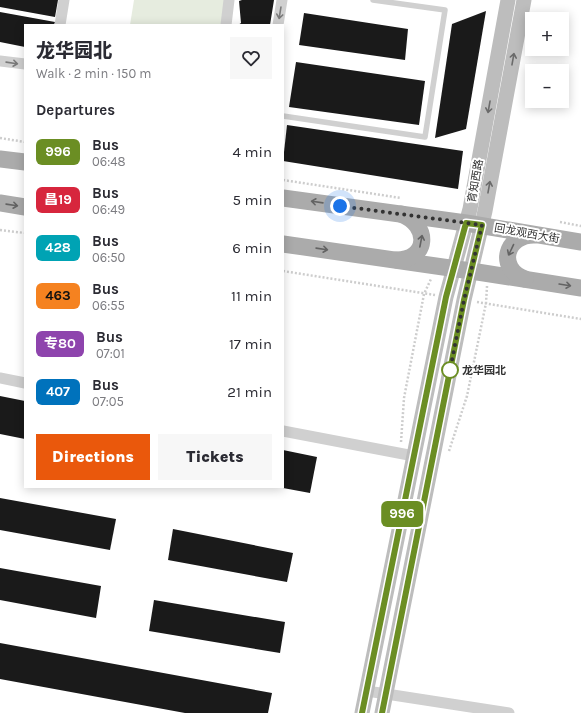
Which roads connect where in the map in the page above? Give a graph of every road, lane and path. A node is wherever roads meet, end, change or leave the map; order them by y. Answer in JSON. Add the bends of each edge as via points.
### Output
{"nodes":[{"id":1,"x":64,"y":0,"type":"edge"},
{"id":2,"x":229,"y":0,"type":"edge"},
{"id":3,"x":282,"y":0,"type":"edge"},
{"id":4,"x":373,"y":0,"type":"edge"},
{"id":5,"x":508,"y":0,"type":"edge"},
{"id":6,"x":524,"y":0,"type":"edge"},
{"id":7,"x":60,"y":24,"type":"edge"},
{"id":8,"x":226,"y":24,"type":"edge"},
{"id":9,"x":278,"y":24,"type":"edge"},
{"id":10,"x":0,"y":61,"type":"edge"},
{"id":11,"x":24,"y":64,"type":"edge"},
{"id":12,"x":284,"y":116,"type":"edge"},
{"id":13,"x":0,"y":138,"type":"edge"},
{"id":14,"x":24,"y":142,"type":"edge"},
{"id":15,"x":0,"y":159,"type":"edge"},
{"id":16,"x":24,"y":162,"type":"edge"},
{"id":17,"x":284,"y":180,"type":"edge"},
{"id":18,"x":284,"y":198,"type":"edge"},
{"id":19,"x":408,"y":199,"type":"dead end"},
{"id":20,"x":0,"y":203,"type":"edge"},
{"id":21,"x":24,"y":207,"type":"edge"},
{"id":22,"x":398,"y":214,"type":"junction"},
{"id":23,"x":474,"y":224,"type":"junction"},
{"id":24,"x":0,"y":230,"type":"edge"},
{"id":25,"x":24,"y":233,"type":"edge"},
{"id":26,"x":543,"y":236,"type":"junction"},
{"id":27,"x":581,"y":242,"type":"edge"},
{"id":28,"x":284,"y":244,"type":"edge"},
{"id":29,"x":392,"y":259,"type":"junction"},
{"id":30,"x":454,"y":268,"type":"junction"},
{"id":31,"x":471,"y":270,"type":"junction"},
{"id":32,"x":284,"y":271,"type":"edge"},
{"id":33,"x":533,"y":280,"type":"junction"},
{"id":34,"x":581,"y":288,"type":"edge"},
{"id":35,"x":412,"y":292,"type":"dead end"},
{"id":36,"x":488,"y":304,"type":"dead end"},
{"id":37,"x":421,"y":307,"type":"dead end"},
{"id":38,"x":483,"y":318,"type":"dead end"},
{"id":39,"x":581,"y":319,"type":"edge"},
{"id":40,"x":0,"y":378,"type":"edge"},
{"id":41,"x":24,"y":383,"type":"edge"},
{"id":42,"x":284,"y":431,"type":"edge"},
{"id":43,"x":407,"y":455,"type":"junction"},
{"id":44,"x":448,"y":456,"type":"dead end"},
{"id":45,"x":367,"y":691,"type":"junction"},
{"id":46,"x":386,"y":694,"type":"junction"},
{"id":47,"x":362,"y":713,"type":"edge"},
{"id":48,"x":382,"y":713,"type":"edge"},
{"id":49,"x":509,"y":713,"type":"edge"}],
"edges":[{"from":1,"to":7,"type":"street"},
{"from":2,"to":8,"type":"street"},
{"from":3,"to":9,"type":"street","one_way":true},
{"from":4,"to":12,"type":"lane","via":[[445,10],[425,137]]},
{"from":5,"to":23,"type":"street","name":"育知西路","one_way":true,"via":[[470,209]]},
{"from":23,"to":6,"type":"street","name":"育知西路","one_way":true},
{"from":10,"to":11,"type":"street","one_way":true},
{"from":13,"to":14,"type":"path"},
{"from":15,"to":16,"type":"main road"},
{"from":17,"to":19,"type":"path"},
{"from":22,"to":18,"type":"main road","name":"回龙观西大街","one_way":true},
{"from":20,"to":21,"type":"main road","one_way":true},
{"from":22,"to":23,"type":"main road","name":"回龙观西大街"},
{"from":29,"to":22,"type":"main road","one_way":true,"via":[[412,256],[422,240],[416,223]]},
{"from":23,"to":26,"type":"main road","name":"回龙观西大街"},
{"from":23,"to":30,"type":"street","name":"育知西路"},
{"from":23,"to":31,"type":"street","name":"育知西路"},
{"from":24,"to":25,"type":"path"},
{"from":26,"to":27,"type":"main road","name":"回龙观西大街"},
{"from":26,"to":33,"type":"main road","one_way":true,"via":[[530,235],[520,238],[513,244],[507,257],[514,273]]},
{"from":28,"to":29,"type":"main road","one_way":true},
{"from":29,"to":30,"type":"main road"},
{"from":30,"to":31,"type":"main road"},
{"from":30,"to":43,"type":"street","name":"育知西路"},
{"from":31,"to":33,"type":"main road"},
{"from":31,"to":46,"type":"street","name":"育知西路"},
{"from":32,"to":35,"type":"path"},
{"from":33,"to":34,"type":"main road","one_way":true},
{"from":36,"to":39,"type":"path"},
{"from":37,"to":43,"type":"path","via":[[404,398]]},
{"from":38,"to":44,"type":"path","via":[[467,396]]},
{"from":40,"to":41,"type":"street"},
{"from":42,"to":43,"type":"street"},
{"from":43,"to":45,"type":"street","name":"育知西路"},
{"from":45,"to":46,"type":"street"},
{"from":45,"to":47,"type":"street","name":"育知西路"},
{"from":46,"to":48,"type":"street","name":"育知西路"},
{"from":46,"to":49,"type":"street"}]}
